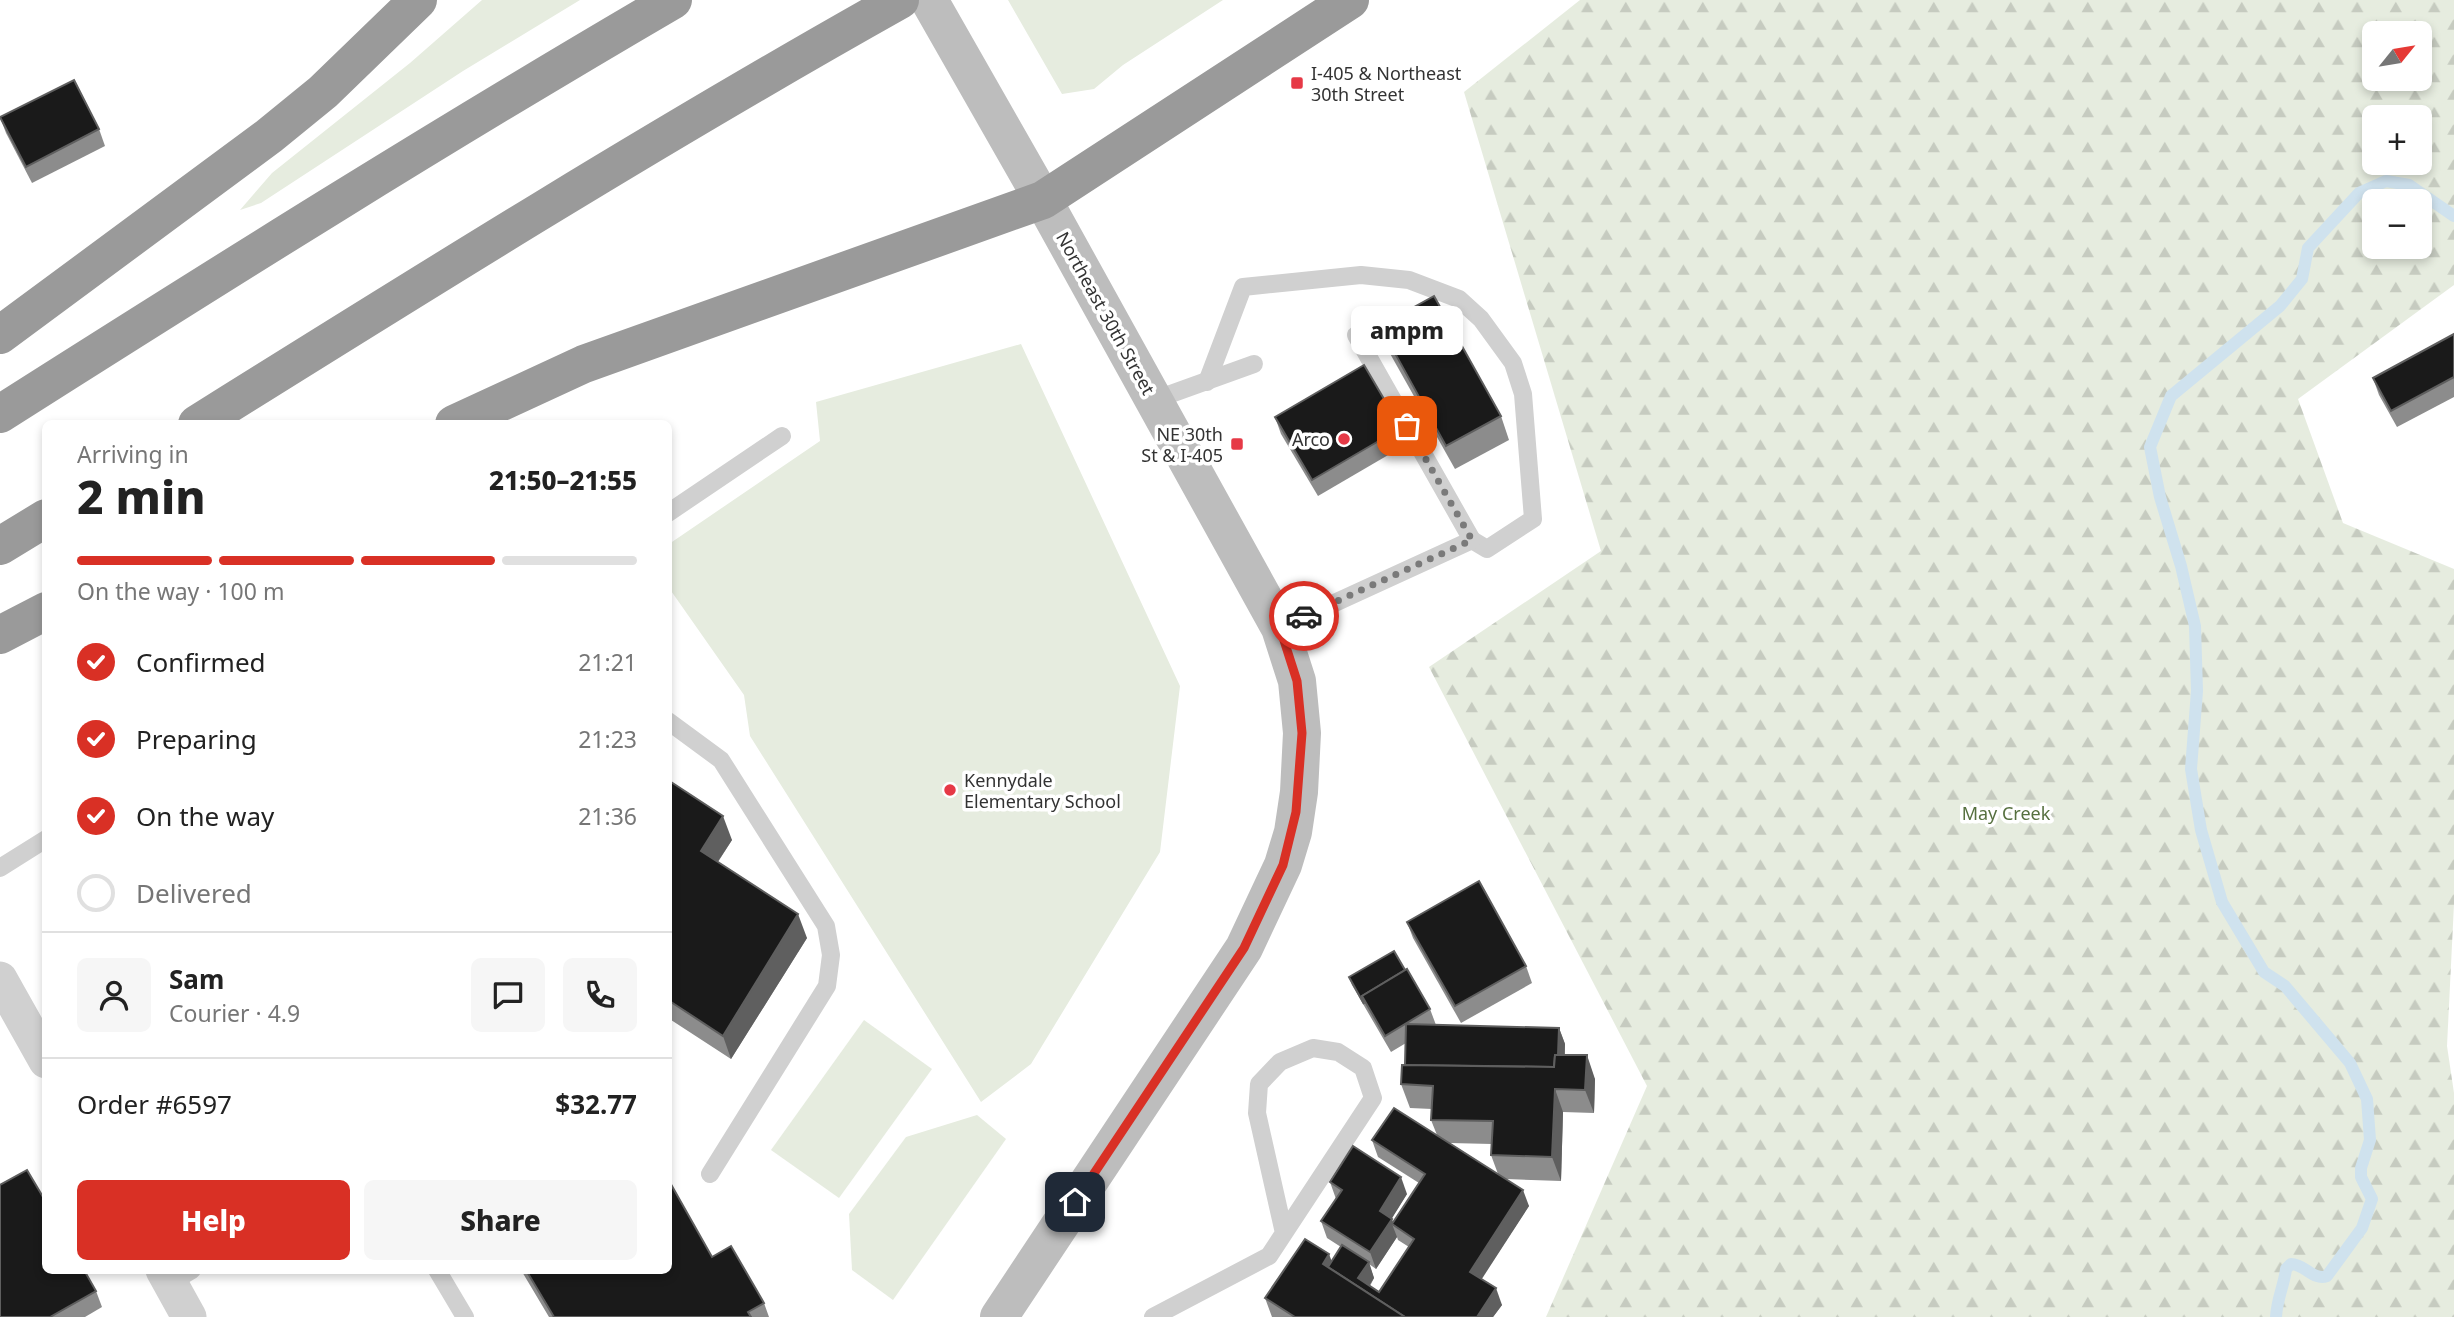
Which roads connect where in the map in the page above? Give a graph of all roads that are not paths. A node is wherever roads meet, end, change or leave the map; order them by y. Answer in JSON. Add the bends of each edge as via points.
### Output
{"nodes":[{"id":1,"x":418,"y":0,"type":"edge"},
{"id":2,"x":673,"y":0,"type":"edge"},
{"id":3,"x":900,"y":0,"type":"edge"},
{"id":4,"x":929,"y":0,"type":"edge"},
{"id":5,"x":1350,"y":0,"type":"edge"},
{"id":6,"x":1043,"y":200,"type":"junction"},
{"id":7,"x":0,"y":335,"type":"edge"},
{"id":8,"x":1356,"y":335,"type":"dead end"},
{"id":9,"x":1254,"y":364,"type":"dead end"},
{"id":10,"x":1207,"y":382,"type":"junction"},
{"id":11,"x":1154,"y":400,"type":"junction"},
{"id":12,"x":0,"y":414,"type":"edge"},
{"id":13,"x":203,"y":420,"type":"edge"},
{"id":14,"x":463,"y":420,"type":"edge"},
{"id":15,"x":782,"y":436,"type":"dead end"},
{"id":16,"x":672,"y":510,"type":"edge"},
{"id":17,"x":42,"y":520,"type":"edge"},
{"id":18,"x":1472,"y":540,"type":"junction"},
{"id":19,"x":0,"y":546,"type":"edge"},
{"id":20,"x":42,"y":613,"type":"edge"},
{"id":21,"x":1280,"y":628,"type":"junction"},
{"id":22,"x":0,"y":635,"type":"edge"},
{"id":23,"x":672,"y":724,"type":"edge"},
{"id":24,"x":42,"y":842,"type":"edge"},
{"id":25,"x":0,"y":868,"type":"edge"},
{"id":26,"x":0,"y":979,"type":"edge"},
{"id":27,"x":42,"y":1054,"type":"edge"},
{"id":28,"x":710,"y":1174,"type":"dead end"},
{"id":29,"x":1284,"y":1233,"type":"junction"},
{"id":30,"x":439,"y":1274,"type":"edge"},
{"id":31,"x":175,"y":1275,"type":"edge"},
{"id":32,"x":189,"y":1317,"type":"edge"},
{"id":33,"x":465,"y":1317,"type":"edge"},
{"id":34,"x":999,"y":1317,"type":"edge"},
{"id":35,"x":1153,"y":1317,"type":"edge"}],
"edges":[{"from":1,"to":7,"type":"highway","via":[[323,92],[269,136]]},
{"from":2,"to":12,"type":"highway","via":[[526,86]]},
{"from":3,"to":13,"type":"highway","via":[[560,198]]},
{"from":4,"to":6,"type":"street","name":"Northeast 30th Street"},
{"from":5,"to":6,"type":"highway"},
{"from":6,"to":11,"type":"street","name":"Northeast 30th Street"},
{"from":6,"to":14,"type":"highway","via":[[584,364]]},
{"from":8,"to":18,"type":"lane"},
{"from":9,"to":10,"type":"lane"},
{"from":10,"to":11,"type":"lane"},
{"from":10,"to":18,"type":"lane","via":[[1243,287],[1361,275],[1409,280],[1459,299],[1481,319],[1513,363],[1522,394],[1532,519],[1487,549]]},
{"from":11,"to":21,"type":"street","name":"Northeast 30th Street"},
{"from":15,"to":16,"type":"lane"},
{"from":17,"to":19,"type":"highway"},
{"from":18,"to":21,"type":"lane"},
{"from":20,"to":22,"type":"highway"},
{"from":21,"to":34,"type":"street","name":"Northeast 30th Street","via":[[1297,681],[1302,733],[1293,832],[1283,865],[1244,948]]},
{"from":23,"to":28,"type":"lane","via":[[721,760],[826,926],[831,955],[827,986]]},
{"from":24,"to":25,"type":"lane"},
{"from":26,"to":27,"type":"street"},
{"from":29,"to":29,"type":"lane","via":[[1373,1098],[1363,1068],[1338,1052],[1313,1048],[1280,1062],[1259,1084],[1257,1113]]},
{"from":29,"to":35,"type":"lane","via":[[1269,1256]]},
{"from":30,"to":33,"type":"lane"},
{"from":31,"to":32,"type":"street"}]}
